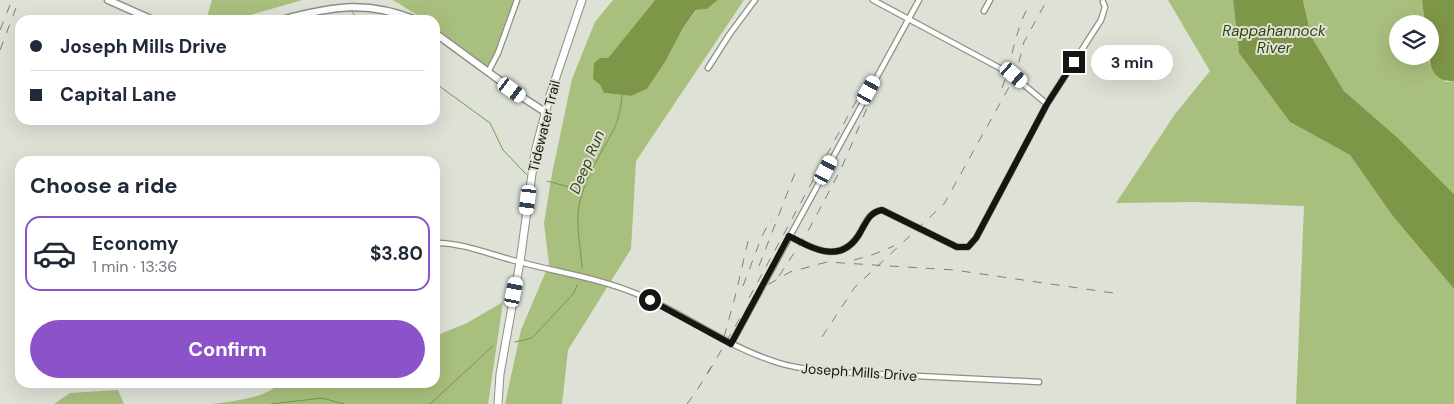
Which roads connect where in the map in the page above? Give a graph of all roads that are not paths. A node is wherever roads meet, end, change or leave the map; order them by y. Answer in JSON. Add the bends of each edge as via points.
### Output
{"nodes":[{"id":1,"x":108,"y":0,"type":"edge"},
{"id":2,"x":517,"y":0,"type":"edge"},
{"id":3,"x":582,"y":0,"type":"edge"},
{"id":4,"x":755,"y":0,"type":"edge"},
{"id":5,"x":873,"y":0,"type":"edge"},
{"id":6,"x":918,"y":0,"type":"edge"},
{"id":7,"x":990,"y":0,"type":"edge"},
{"id":8,"x":1103,"y":2,"type":"dead end"},
{"id":9,"x":984,"y":11,"type":"dead end"},
{"id":10,"x":142,"y":15,"type":"edge"},
{"id":11,"x":298,"y":15,"type":"edge"},
{"id":12,"x":408,"y":15,"type":"edge"},
{"id":13,"x":908,"y":19,"type":"junction"},
{"id":14,"x":440,"y":37,"type":"edge"},
{"id":15,"x":708,"y":68,"type":"dead end"},
{"id":16,"x":488,"y":72,"type":"junction"},
{"id":17,"x":1047,"y":104,"type":"junction"},
{"id":18,"x":545,"y":112,"type":"junction"},
{"id":19,"x":789,"y":236,"type":"junction"},
{"id":20,"x":440,"y":244,"type":"edge"},
{"id":21,"x":520,"y":262,"type":"junction"},
{"id":22,"x":731,"y":344,"type":"junction"},
{"id":23,"x":1039,"y":382,"type":"dead end"},
{"id":24,"x":498,"y":404,"type":"edge"}],
"edges":[{"from":1,"to":10,"type":"main road"},
{"from":2,"to":16,"type":"street"},
{"from":3,"to":18,"type":"main road","name":"Tidewater Trail"},
{"from":4,"to":15,"type":"street"},
{"from":5,"to":13,"type":"street"},
{"from":6,"to":13,"type":"street"},
{"from":7,"to":9,"type":"street"},
{"from":8,"to":17,"type":"street","via":[[1105,7],[1101,20]]},
{"from":11,"to":12,"type":"main road","via":[[344,2],[367,1],[395,7]]},
{"from":13,"to":17,"type":"street","via":[[1011,74]]},
{"from":13,"to":19,"type":"street"},
{"from":14,"to":16,"type":"main road"},
{"from":16,"to":18,"type":"main road"},
{"from":17,"to":19,"type":"street","via":[[976,238],[968,247],[957,247],[882,210],[868,217],[850,245],[834,252],[819,251]]},
{"from":18,"to":21,"type":"main road","name":"Tidewater Trail","via":[[531,174]]},
{"from":19,"to":22,"type":"street"},
{"from":20,"to":21,"type":"street","name":"Joseph Mills Drive"},
{"from":21,"to":22,"type":"street","name":"Joseph Mills Drive","via":[[635,293]]},
{"from":21,"to":24,"type":"main road","name":"Tidewater Trail","via":[[501,366]]},
{"from":22,"to":23,"type":"street","name":"Joseph Mills Drive","via":[[770,361],[814,370]]}]}
